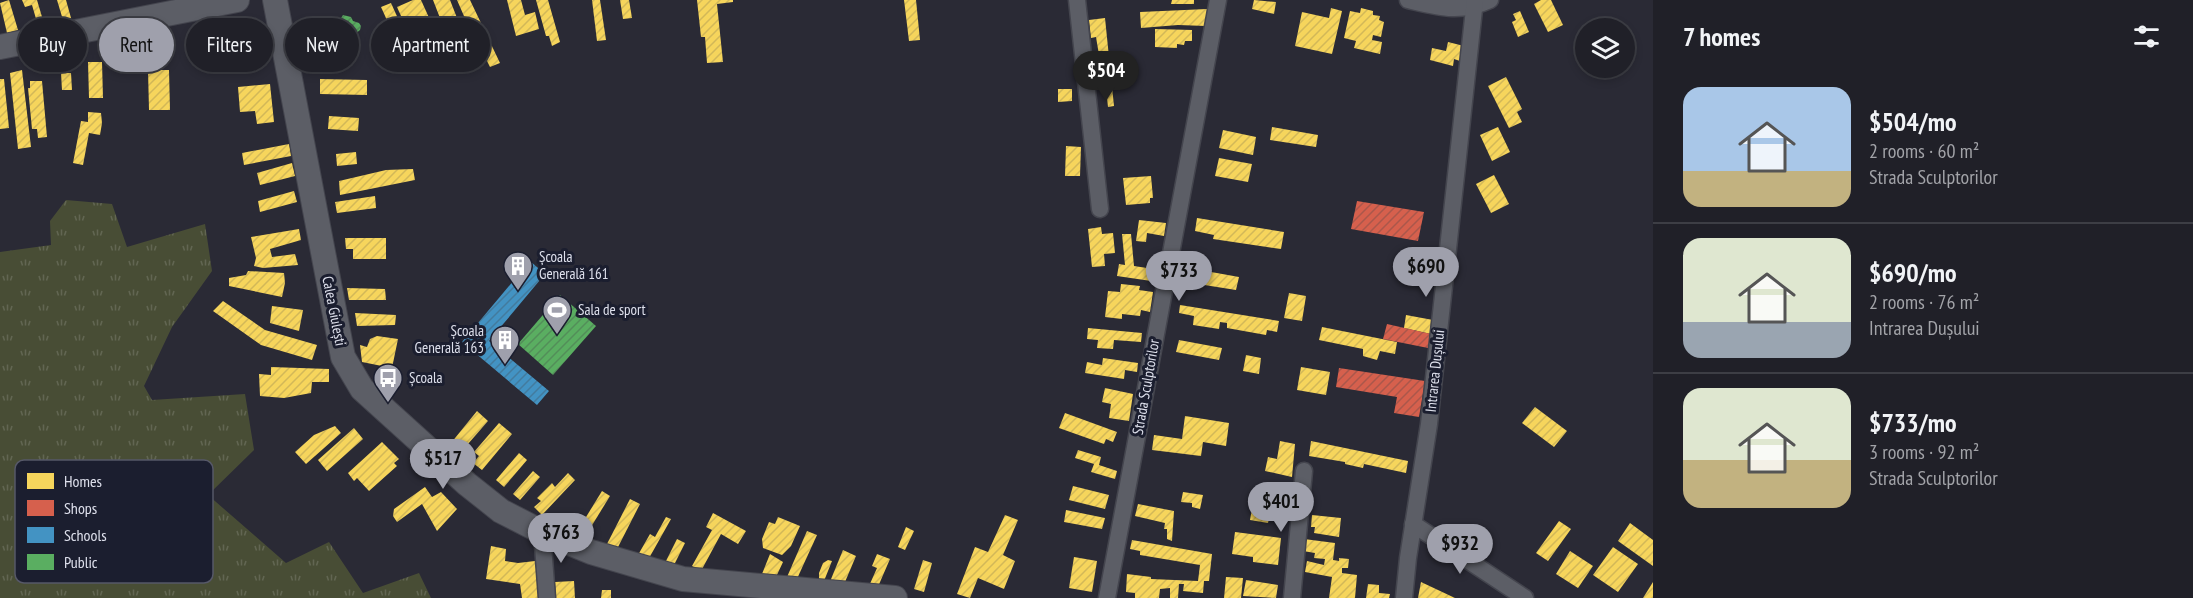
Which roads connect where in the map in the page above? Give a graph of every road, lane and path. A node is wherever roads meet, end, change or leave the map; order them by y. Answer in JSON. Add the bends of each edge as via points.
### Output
{"nodes":[{"id":1,"x":237,"y":0,"type":"edge"},
{"id":2,"x":274,"y":0,"type":"edge"},
{"id":3,"x":1077,"y":0,"type":"edge"},
{"id":4,"x":1218,"y":0,"type":"edge"},
{"id":5,"x":1408,"y":0,"type":"edge"},
{"id":6,"x":1490,"y":0,"type":"edge"},
{"id":7,"x":1474,"y":4,"type":"edge"},
{"id":8,"x":0,"y":47,"type":"edge"},
{"id":9,"x":1100,"y":209,"type":"dead end"},
{"id":10,"x":1304,"y":471,"type":"dead end"},
{"id":11,"x":1413,"y":524,"type":"junction"},
{"id":12,"x":542,"y":532,"type":"junction"},
{"id":13,"x":547,"y":598,"type":"edge"},
{"id":14,"x":895,"y":598,"type":"edge"},
{"id":15,"x":1107,"y":598,"type":"edge"},
{"id":16,"x":1292,"y":598,"type":"edge"},
{"id":17,"x":1404,"y":598,"type":"edge"},
{"id":18,"x":1525,"y":598,"type":"edge"}],
"edges":[{"from":1,"to":8,"type":"main road"},
{"from":2,"to":12,"type":"main road","name":"Calea Giulești","via":[[343,357],[362,389],[468,484],[501,511]]},
{"from":3,"to":9,"type":"street"},
{"from":4,"to":15,"type":"street","name":"Strada Sculptorilor"},
{"from":5,"to":7,"type":"street","via":[[1449,9]]},
{"from":6,"to":7,"type":"street"},
{"from":7,"to":11,"type":"street","name":"Intrarea Dușului","via":[[1429,424]]},
{"from":10,"to":16,"type":"street"},
{"from":11,"to":17,"type":"street","name":"Intrarea Dușului"},
{"from":11,"to":18,"type":"street"},
{"from":12,"to":13,"type":"street"},
{"from":12,"to":14,"type":"main road","name":"Calea Giulești","via":[[591,552],[683,579]]}]}
